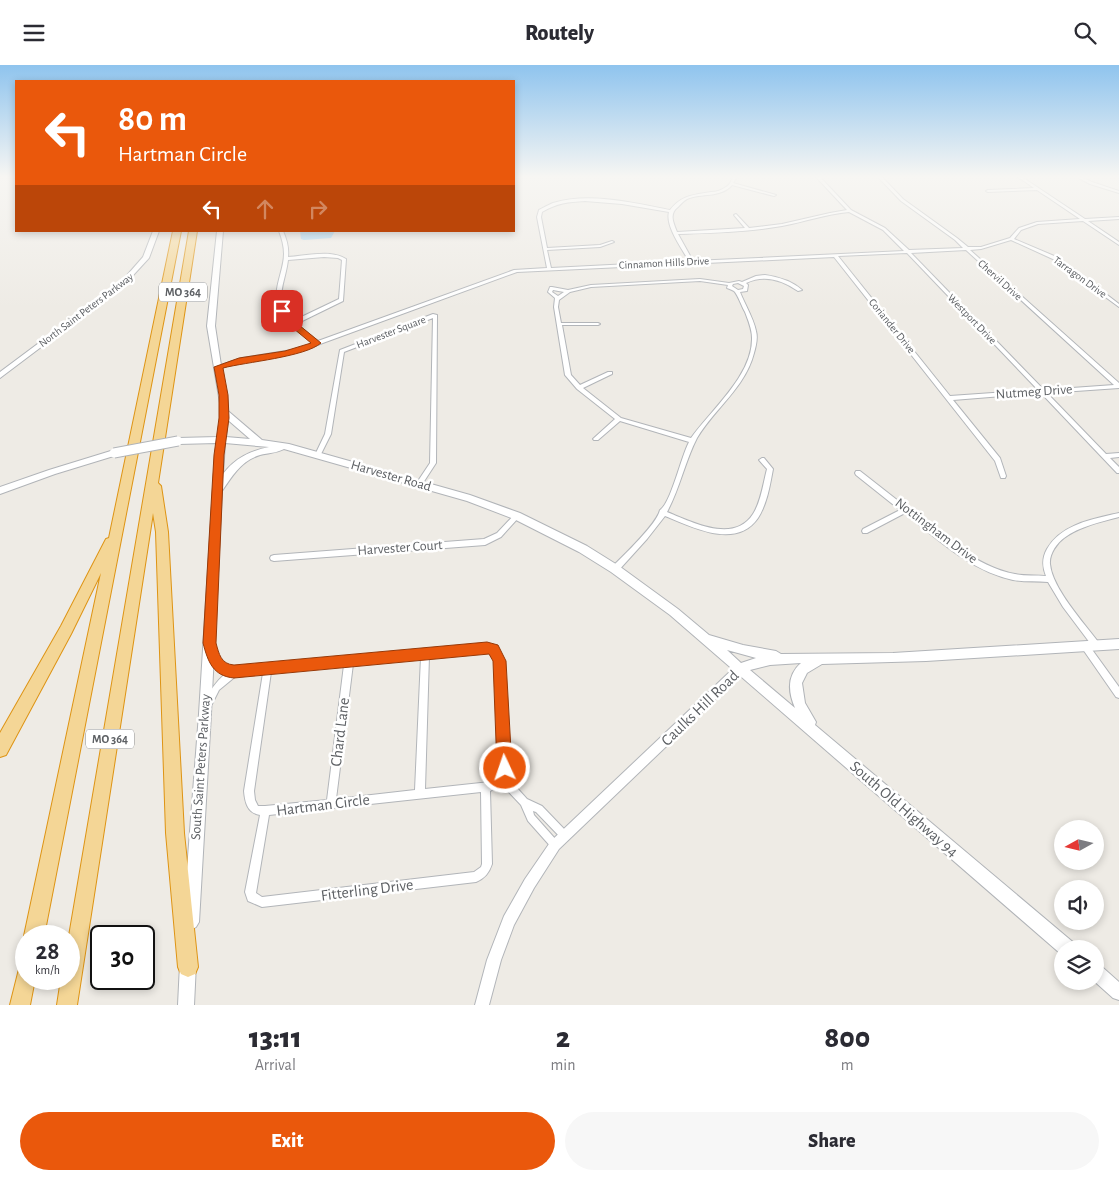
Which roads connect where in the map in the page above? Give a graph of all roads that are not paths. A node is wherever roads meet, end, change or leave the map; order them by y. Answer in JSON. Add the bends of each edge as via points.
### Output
{"nodes":[{"id":1,"x":540,"y":221,"type":"edge"},
{"id":2,"x":672,"y":221,"type":"edge"},
{"id":3,"x":741,"y":221,"type":"edge"},
{"id":4,"x":802,"y":221,"type":"edge"},
{"id":5,"x":869,"y":221,"type":"edge"},
{"id":6,"x":932,"y":221,"type":"edge"},
{"id":7,"x":1070,"y":221,"type":"edge"},
{"id":8,"x":1084,"y":221,"type":"edge"},
{"id":9,"x":748,"y":229,"type":"junction"},
{"id":10,"x":156,"y":232,"type":"edge"},
{"id":11,"x":178,"y":232,"type":"edge"},
{"id":12,"x":194,"y":232,"type":"edge"},
{"id":13,"x":220,"y":232,"type":"edge"},
{"id":14,"x":281,"y":232,"type":"edge"},
{"id":15,"x":677,"y":233,"type":"junction"},
{"id":16,"x":1011,"y":239,"type":"junction"},
{"id":17,"x":612,"y":242,"type":"dead end"},
{"id":18,"x":1119,"y":244,"type":"edge"},
{"id":19,"x":545,"y":249,"type":"junction"},
{"id":20,"x":966,"y":249,"type":"junction"},
{"id":21,"x":906,"y":251,"type":"junction"},
{"id":22,"x":835,"y":255,"type":"junction"},
{"id":23,"x":286,"y":259,"type":"junction"},
{"id":24,"x":691,"y":261,"type":"junction"},
{"id":25,"x":549,"y":269,"type":"junction"},
{"id":26,"x":743,"y":283,"type":"junction"},
{"id":27,"x":729,"y":284,"type":"junction"},
{"id":28,"x":800,"y":289,"type":"dead end"},
{"id":29,"x":568,"y":291,"type":"junction"},
{"id":30,"x":737,"y":291,"type":"junction"},
{"id":31,"x":558,"y":298,"type":"junction"},
{"id":32,"x":1119,"y":306,"type":"edge"},
{"id":33,"x":293,"y":323,"type":"junction"},
{"id":34,"x":559,"y":324,"type":"junction"},
{"id":35,"x":598,"y":324,"type":"dead end"},
{"id":36,"x":317,"y":343,"type":"junction"},
{"id":37,"x":218,"y":367,"type":"junction"},
{"id":38,"x":610,"y":373,"type":"dead end"},
{"id":39,"x":0,"y":376,"type":"edge"},
{"id":40,"x":1119,"y":386,"type":"edge"},
{"id":41,"x":579,"y":389,"type":"junction"},
{"id":42,"x":1041,"y":392,"type":"junction"},
{"id":43,"x":950,"y":398,"type":"junction"},
{"id":44,"x":224,"y":412,"type":"junction"},
{"id":45,"x":619,"y":419,"type":"junction"},
{"id":46,"x":222,"y":439,"type":"junction"},
{"id":47,"x":596,"y":439,"type":"dead end"},
{"id":48,"x":258,"y":441,"type":"junction"},
{"id":49,"x":693,"y":441,"type":"junction"},
{"id":50,"x":289,"y":447,"type":"junction"},
{"id":51,"x":318,"y":455,"type":"junction"},
{"id":52,"x":1119,"y":455,"type":"edge"},
{"id":53,"x":1104,"y":456,"type":"junction"},
{"id":54,"x":762,"y":460,"type":"dead end"},
{"id":55,"x":1119,"y":471,"type":"edge"},
{"id":56,"x":858,"y":473,"type":"dead end"},
{"id":57,"x":153,"y":474,"type":"junction"},
{"id":58,"x":1003,"y":476,"type":"dead end"},
{"id":59,"x":419,"y":484,"type":"junction"},
{"id":60,"x":0,"y":491,"type":"edge"},
{"id":61,"x":218,"y":492,"type":"junction"},
{"id":62,"x":907,"y":509,"type":"junction"},
{"id":63,"x":662,"y":512,"type":"junction"},
{"id":64,"x":1119,"y":515,"type":"edge"},
{"id":65,"x":517,"y":516,"type":"junction"},
{"id":66,"x":118,"y":523,"type":"junction"},
{"id":67,"x":865,"y":531,"type":"dead end"},
{"id":68,"x":274,"y":558,"type":"dead end"},
{"id":69,"x":615,"y":569,"type":"junction"},
{"id":70,"x":1049,"y":579,"type":"junction"},
{"id":71,"x":704,"y":638,"type":"junction"},
{"id":72,"x":209,"y":643,"type":"junction"},
{"id":73,"x":1119,"y":644,"type":"edge"},
{"id":74,"x":1090,"y":646,"type":"junction"},
{"id":75,"x":425,"y":654,"type":"junction"},
{"id":76,"x":791,"y":659,"type":"junction"},
{"id":77,"x":818,"y":660,"type":"junction"},
{"id":78,"x":349,"y":661,"type":"junction"},
{"id":79,"x":268,"y":668,"type":"junction"},
{"id":80,"x":741,"y":668,"type":"junction"},
{"id":81,"x":234,"y":671,"type":"junction"},
{"id":82,"x":1119,"y":694,"type":"edge"},
{"id":83,"x":205,"y":714,"type":"junction"},
{"id":84,"x":824,"y":739,"type":"junction"},
{"id":85,"x":0,"y":749,"type":"edge"},
{"id":86,"x":502,"y":779,"type":"junction"},
{"id":87,"x":485,"y":787,"type":"junction"},
{"id":88,"x":420,"y":793,"type":"junction"},
{"id":89,"x":331,"y":804,"type":"junction"},
{"id":90,"x":265,"y":811,"type":"junction"},
{"id":91,"x":560,"y":840,"type":"junction"},
{"id":92,"x":36,"y":925,"type":"edge"},
{"id":93,"x":1058,"y":940,"type":"edge"},
{"id":94,"x":188,"y":967,"type":"junction"},
{"id":95,"x":1104,"y":980,"type":"edge"},
{"id":96,"x":23,"y":990,"type":"edge"},
{"id":97,"x":1119,"y":992,"type":"edge"},
{"id":98,"x":20,"y":1005,"type":"edge"},
{"id":99,"x":67,"y":1005,"type":"edge"},
{"id":100,"x":186,"y":1005,"type":"edge"},
{"id":101,"x":482,"y":1005,"type":"edge"}],
"edges":[{"from":1,"to":19,"type":"street"},
{"from":2,"to":15,"type":"street"},
{"from":3,"to":9,"type":"street"},
{"from":4,"to":9,"type":"street"},
{"from":5,"to":21,"type":"street","name":"Westport Drive","via":[[884,229]]},
{"from":6,"to":20,"type":"street","name":"Chervil Drive"},
{"from":7,"to":16,"type":"street","name":"Cinnamon Hills Drive","via":[[1038,223],[1020,229]]},
{"from":8,"to":18,"type":"street"},
{"from":9,"to":15,"type":"street"},
{"from":10,"to":39,"type":"main road","name":"North Saint Peters Parkway","via":[[149,253],[135,273]]},
{"from":11,"to":66,"type":"highway","number":"MO 364"},
{"from":12,"to":57,"type":"highway","number":"MO 364"},
{"from":13,"to":37,"type":"main road","name":"South Saint Peters Parkway","via":[[211,325]]},
{"from":14,"to":23,"type":"street","via":[[287,244]]},
{"from":15,"to":24,"type":"street"},
{"from":16,"to":20,"type":"street","name":"Cinnamon Hills Drive"},
{"from":16,"to":32,"type":"street","name":"Tarragon Drive","via":[[1057,259]]},
{"from":17,"to":19,"type":"street"},
{"from":19,"to":25,"type":"street"},
{"from":20,"to":21,"type":"street","name":"Cinnamon Hills Drive"},
{"from":20,"to":40,"type":"street","name":"Chervil Drive"},
{"from":21,"to":22,"type":"street","name":"Cinnamon Hills Drive"},
{"from":21,"to":42,"type":"street","name":"Westport Drive"},
{"from":22,"to":24,"type":"street","name":"Cinnamon Hills Drive"},
{"from":22,"to":43,"type":"street","name":"Coriander Drive"},
{"from":23,"to":33,"type":"street","via":[[278,300],[283,314]]},
{"from":23,"to":33,"type":"street","via":[[330,255],[344,259],[341,300]]},
{"from":24,"to":25,"type":"street","name":"Cinnamon Hills Drive"},
{"from":25,"to":36,"type":"street","name":"Cinnamon Hills Drive","via":[[508,273]]},
{"from":26,"to":27,"type":"street"},
{"from":26,"to":28,"type":"street","via":[[756,278],[782,278]]},
{"from":26,"to":30,"type":"street","via":[[747,288]]},
{"from":27,"to":29,"type":"street","via":[[700,280],[591,286]]},
{"from":27,"to":30,"type":"street"},
{"from":29,"to":31,"type":"street"},
{"from":29,"to":31,"type":"street","via":[[552,288],[550,292]]},
{"from":30,"to":49,"type":"street","via":[[758,343],[736,387]]},
{"from":31,"to":34,"type":"street"},
{"from":33,"to":36,"type":"street"},
{"from":34,"to":35,"type":"street"},
{"from":34,"to":41,"type":"street","via":[[568,375]]},
{"from":36,"to":37,"type":"street","name":"Cinnamon Hills Drive"},
{"from":37,"to":44,"type":"main road","name":"South Saint Peters Parkway"},
{"from":38,"to":41,"type":"street"},
{"from":40,"to":42,"type":"street","name":"Nutmeg Drive"},
{"from":41,"to":45,"type":"street"},
{"from":42,"to":43,"type":"street","name":"Nutmeg Drive"},
{"from":42,"to":53,"type":"street","name":"Westport Drive"},
{"from":43,"to":58,"type":"street","name":"Coriander Drive","via":[[998,460]]},
{"from":44,"to":46,"type":"main road","name":"South Saint Peters Parkway"},
{"from":44,"to":48,"type":"main road"},
{"from":45,"to":47,"type":"street"},
{"from":45,"to":49,"type":"street"},
{"from":46,"to":48,"type":"main road","name":"Harvester Road"},
{"from":46,"to":60,"type":"main road","name":"Harvester Road","bridge":true,"via":[[178,441],[114,453]]},
{"from":46,"to":61,"type":"main road","name":"South Saint Peters Parkway"},
{"from":48,"to":50,"type":"main road","name":"Harvester Road"},
{"from":49,"to":63,"type":"street"},
{"from":50,"to":51,"type":"main road","name":"Harvester Road"},
{"from":50,"to":61,"type":"main road","via":[[266,450],[240,461],[228,472]]},
{"from":51,"to":59,"type":"main road","name":"Harvester Road"},
{"from":51,"to":59,"type":"street","name":"Harvester Square","via":[[328,434],[342,351],[435,315],[433,463]]},
{"from":52,"to":53,"type":"street"},
{"from":53,"to":55,"type":"street","name":"Westport Drive"},
{"from":54,"to":63,"type":"street","via":[[770,469],[755,517],[745,527],[732,532],[713,532]]},
{"from":56,"to":62,"type":"street","name":"Nottingham Drive"},
{"from":57,"to":94,"type":"highway","via":[[162,532],[175,833]]},
{"from":57,"to":99,"type":"highway","number":"MO 364"},
{"from":59,"to":65,"type":"main road","name":"Harvester Road","via":[[470,498]]},
{"from":61,"to":72,"type":"main road","name":"South Saint Peters Parkway"},
{"from":62,"to":67,"type":"street"},
{"from":62,"to":70,"type":"street","name":"Nottingham Drive","via":[[951,545],[986,568],[1014,577]]},
{"from":63,"to":69,"type":"street"},
{"from":64,"to":70,"type":"street","via":[[1090,523],[1059,538],[1047,559]]},
{"from":65,"to":68,"type":"street","name":"Harvester Court","via":[[499,535],[485,542]]},
{"from":65,"to":69,"type":"main road","name":"Harvester Road"},
{"from":66,"to":85,"type":"highway","via":[[66,630]]},
{"from":66,"to":92,"type":"highway","number":"MO 364"},
{"from":69,"to":71,"type":"main road","name":"Harvester Road"},
{"from":70,"to":74,"type":"street"},
{"from":71,"to":76,"type":"main road","via":[[743,650]]},
{"from":71,"to":80,"type":"main road","name":"Harvester Road"},
{"from":72,"to":81,"type":"street","via":[[219,667]]},
{"from":72,"to":83,"type":"main road","name":"South Saint Peters Parkway"},
{"from":73,"to":74,"type":"main road","name":"Caulks Hill Road"},
{"from":74,"to":77,"type":"main road","name":"Caulks Hill Road"},
{"from":74,"to":82,"type":"street"},
{"from":75,"to":78,"type":"street"},
{"from":75,"to":86,"type":"street","via":[[487,647],[494,649],[499,661],[505,768]]},
{"from":75,"to":88,"type":"street"},
{"from":76,"to":77,"type":"main road","name":"Caulks Hill Road"},
{"from":76,"to":80,"type":"main road","name":"Caulks Hill Road","via":[[765,661]]},
{"from":77,"to":84,"type":"main road","via":[[800,671],[796,684],[798,703]]},
{"from":78,"to":79,"type":"street"},
{"from":78,"to":89,"type":"street","name":"Chard Lane"},
{"from":79,"to":81,"type":"street"},
{"from":79,"to":90,"type":"street","name":"Hartman Circle","via":[[249,791],[250,802],[256,810]]},
{"from":80,"to":84,"type":"main road","name":"South Old Highway 94"},
{"from":80,"to":91,"type":"street","name":"Caulks Hill Road"},
{"from":81,"to":83,"type":"street","via":[[212,691]]},
{"from":83,"to":94,"type":"main road","name":"South Saint Peters Parkway"},
{"from":84,"to":93,"type":"main road","name":"South Old Highway 94"},
{"from":86,"to":87,"type":"street","name":"Hartman Circle","via":[[494,786]]},
{"from":86,"to":91,"type":"street","via":[[524,802],[531,818]]},
{"from":87,"to":88,"type":"street","name":"Hartman Circle"},
{"from":87,"to":90,"type":"street","name":"Fitterling Drive","via":[[488,864],[485,871],[476,877],[262,902],[252,897],[250,892]]},
{"from":88,"to":89,"type":"street","name":"Hartman Circle"},
{"from":89,"to":90,"type":"street","name":"Hartman Circle"},
{"from":91,"to":101,"type":"street","name":"Caulks Hill Road","via":[[532,876],[508,919]]},
{"from":94,"to":100,"type":"main road","name":"South Saint Peters Parkway"},
{"from":95,"to":97,"type":"main road"},
{"from":96,"to":98,"type":"highway"}]}
